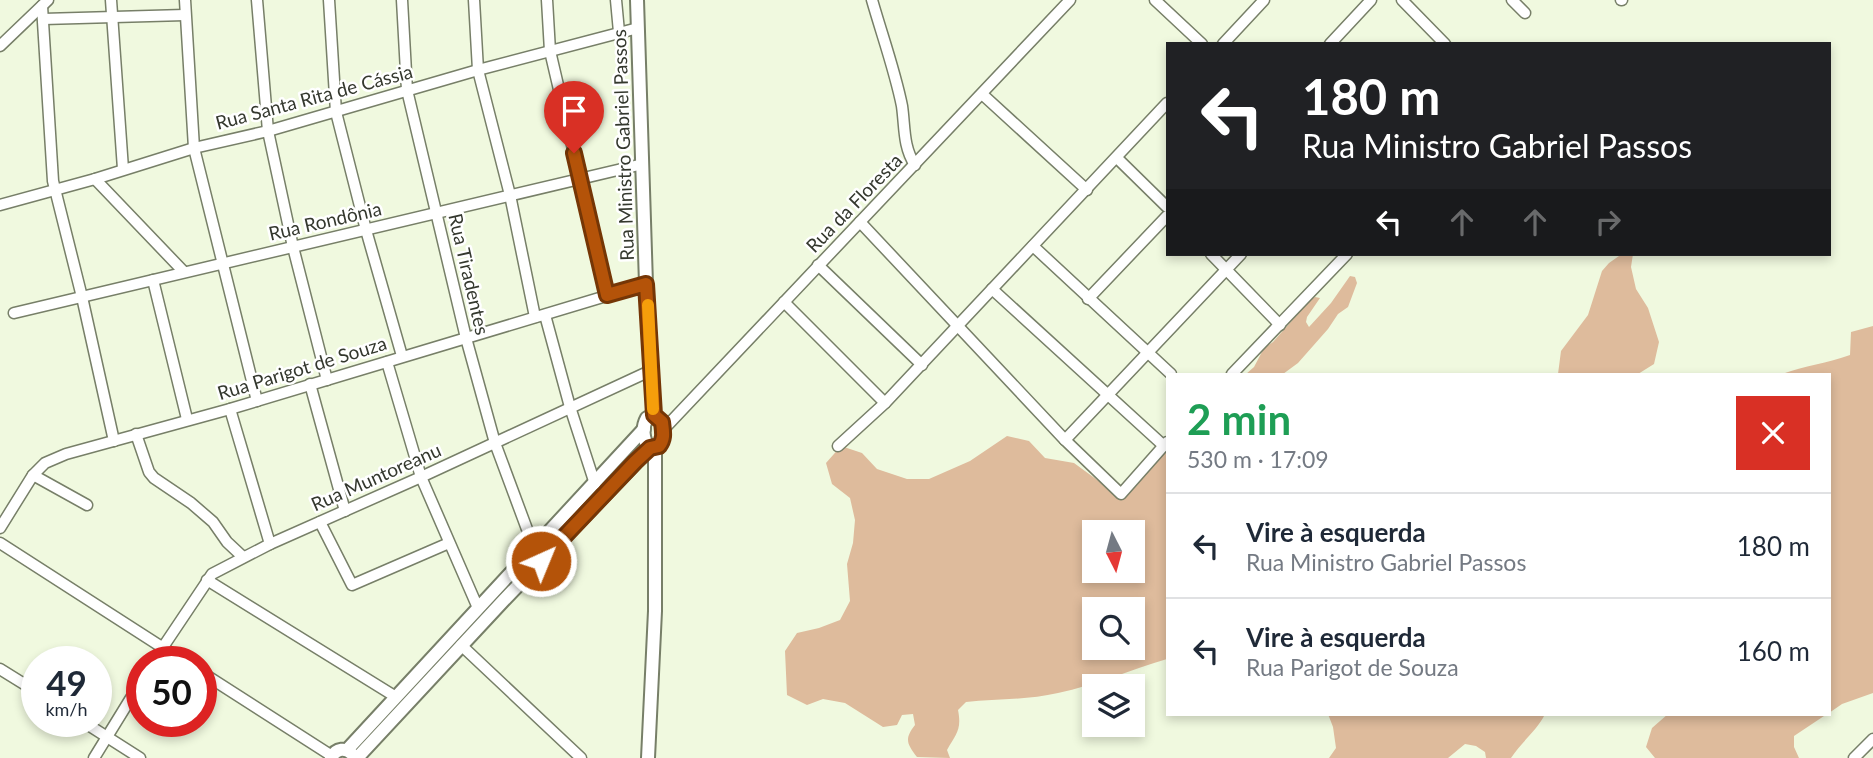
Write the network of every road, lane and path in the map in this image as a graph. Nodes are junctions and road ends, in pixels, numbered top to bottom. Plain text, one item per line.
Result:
1 (111, 0) edge
2 (184, 0) edge
3 (257, 0) edge
4 (330, 0) edge
5 (402, 0) edge
6 (474, 0) edge
7 (547, 0) edge
8 (616, 0) edge
9 (637, 0) edge
10 (872, 0) edge
11 (1070, 0) edge
12 (1155, 0) edge
13 (1264, 0) edge
14 (1371, 0) edge
15 (1402, 0) edge
16 (1512, 0) edge
17 (46, 3) edge
18 (1525, 13) dead end
19 (186, 15) junction
20 (112, 18) junction
21 (43, 19) junction
22 (638, 28) junction
23 (619, 32) junction
24 (1200, 42) edge
25 (1225, 42) edge
26 (1332, 42) edge
27 (1440, 42) edge
28 (0, 46) edge
29 (550, 51) junction
30 (478, 70) junction
31 (407, 90) junction
32 (982, 94) junction
33 (1166, 104) edge
34 (336, 112) junction
35 (268, 131) junction
36 (194, 148) junction
37 (1117, 158) junction
38 (643, 163) junction
39 (915, 164) junction
40 (123, 169) junction
41 (580, 178) junction
42 (95, 179) junction
43 (56, 190) junction
44 (1087, 190) junction
45 (510, 195) junction
46 (0, 205) edge
47 (1166, 206) edge
48 (436, 213) junction
49 (1166, 217) edge
50 (860, 222) junction
51 (366, 230) junction
52 (1032, 246) junction
53 (293, 247) junction
54 (1213, 256) edge
55 (1239, 256) edge
56 (1345, 256) edge
57 (223, 263) junction
58 (818, 265) junction
59 (1225, 270) junction
60 (184, 272) junction
61 (153, 280) junction
62 (646, 284) junction
63 (992, 289) junction
64 (607, 295) junction
65 (82, 297) junction
66 (1088, 299) junction
67 (784, 302) junction
68 (14, 313) dead end
69 (540, 316) junction
70 (1280, 325) junction
71 (958, 328) junction
72 (466, 338) junction
73 (1147, 352) junction
74 (402, 356) junction
75 (387, 362) junction
76 (922, 365) junction
77 (652, 370) junction
78 (1170, 373) edge
79 (1233, 373) edge
80 (327, 380) junction
81 (310, 384) junction
82 (1107, 395) junction
83 (257, 401) junction
84 (885, 403) junction
85 (570, 407) junction
86 (230, 409) junction
87 (654, 415) junction
88 (187, 419) junction
89 (644, 429) junction
90 (663, 430) junction
91 (136, 434) junction
92 (1065, 440) junction
93 (114, 441) junction
94 (495, 443) junction
95 (1165, 444) edge
96 (838, 446) dead end
97 (653, 447) junction
98 (33, 475) junction
99 (421, 477) junction
100 (595, 484) junction
101 (87, 505) dead end
102 (345, 511) junction
103 (320, 522) junction
104 (0, 528) edge
105 (0, 543) edge
106 (449, 543) junction
107 (270, 544) junction
108 (534, 548) junction
109 (243, 557) junction
110 (207, 580) junction
111 (495, 590) junction
112 (503, 601) junction
113 (478, 608) junction
114 (461, 645) junction
115 (162, 646) joint
116 (0, 669) edge
117 (21, 682) edge
118 (217, 682) edge
119 (396, 697) junction
120 (126, 706) edge
121 (112, 729) edge
122 (107, 737) joint
123 (1873, 739) edge
124 (353, 755) edge
125 (332, 757) edge
126 (94, 758) edge
127 (140, 758) edge
128 (581, 758) edge
129 (648, 758) edge
130 (1854, 758) edge

1 - 20 street
2 - 19 street
3 - 35 street
4 - 34 street
5 - 31 street, Rua Tiradentes
6 - 30 street
7 - 29 street
8 - 23 street
9 - 22 main road, Rua Ministro Gabriel Passos
10 - 39 street
11 - 32 street, Rua da Floresta
12 - 24 street
13 - 25 street
14 - 26 street
15 - 27 street
16 - 18 street
17 - 21 street
17 - 28 street
19 - 20 street
19 - 36 street
20 - 21 street
20 - 40 street
21 - 43 street
22 - 23 street, Rua Santa Rita de Cássia
22 - 38 main road, Rua Ministro Gabriel Passos
23 - 29 street, Rua Santa Rita de Cássia
29 - 30 street, Rua Santa Rita de Cássia
29 - 41 street
30 - 31 street, Rua Santa Rita de Cássia
30 - 45 street
31 - 34 street, Rua Santa Rita de Cássia
31 - 48 street, Rua Tiradentes
32 - 39 street, Rua da Floresta
32 - 44 street
33 - 37 street
34 - 35 street, Rua Santa Rita de Cássia
34 - 51 street
35 - 36 street, Rua Santa Rita de Cássia
35 - 53 street
36 - 40 street, Rua Santa Rita de Cássia
36 - 57 street
37 - 44 street
37 - 47 street
38 - 41 street, Rua Rondônia
38 - 62 main road, Rua Ministro Gabriel Passos
39 - 50 street, Rua da Floresta
40 - 42 street, Rua Santa Rita de Cássia
41 - 45 street, Rua Rondônia
41 - 64 street
42 - 43 street, Rua Santa Rita de Cássia
42 - 60 street
43 - 46 street, Rua Santa Rita de Cássia
43 - 65 street
44 - 52 street
45 - 48 street, Rua Rondônia
45 - 69 street
48 - 51 street, Rua Rondônia
48 - 72 street, Rua Tiradentes
49 - 66 street
50 - 58 street, Rua da Floresta
50 - 71 street
51 - 53 street, Rua Rondônia
51 - 74 street
52 - 63 street
52 - 66 street
53 - 57 street, Rua Rondônia
53 - 80 street
54 - 59 street
55 - 59 street
56 - 70 street
57 - 60 street, Rua Rondônia
57 - 83 street
58 - 67 street, Rua da Floresta
58 - 76 street
59 - 70 street
59 - 73 street
60 - 61 street, Rua Rondônia
61 - 65 street, Rua Rondônia
61 - 88 street
62 - 64 street, Rua Parigot de Souza
62 - 77 main road, Rua Ministro Gabriel Passos
63 - 71 street
63 - 82 street
64 - 69 street, Rua Parigot de Souza
65 - 68 street, Rua Rondônia
65 - 93 street
66 - 73 street
67 - 84 street
67 - 90 street, Rua da Floresta
69 - 72 street, Rua Parigot de Souza
69 - 85 street
70 - 79 street
71 - 76 street
71 - 92 street
72 - 74 street, Rua Parigot de Souza
72 - 94 street, Rua Tiradentes
73 - 78 street
73 - 82 street
74 - 75 street, Rua Parigot de Souza
75 - 80 street, Rua Parigot de Souza
75 - 99 street
76 - 84 street
77 - 85 street, Rua Muntoreanu
77 - 87 main road, Rua Ministro Gabriel Passos
80 - 81 street, Rua Parigot de Souza
81 - 83 street, Rua Parigot de Souza
81 - 102 street
82 - 92 street
82 - 95 street
83 - 86 street, Rua Parigot de Souza
84 - 96 street
85 - 94 street, Rua Muntoreanu
85 - 100 street
86 - 88 street, Rua Parigot de Souza
86 - 107 street
87 - 89 main road
87 - 90 main road, Rua Ministro Gabriel Passos
88 - 91 street, Rua Parigot de Souza
89 - 97 main road
89 - 100 main road
90 - 97 main road
91 - 93 street, Rua Parigot de Souza
91 - 109 street
92 - 95 street
93 - 98 street, Rua Parigot de Souza
94 - 99 street, Rua Muntoreanu
94 - 108 street, Rua Tiradentes
97 - 112 main road
97 - 129 main road
98 - 101 street
98 - 104 street, Rua Parigot de Souza
99 - 102 street, Rua Muntoreanu
99 - 106 street
100 - 108 main road
102 - 103 street, Rua Muntoreanu
103 - 106 street
103 - 107 street, Rua Muntoreanu
105 - 115 street
106 - 113 street
107 - 109 street, Rua Muntoreanu
108 - 111 main road
109 - 110 street, Rua Muntoreanu
110 - 115 street, Rua Muntoreanu
110 - 119 street
111 - 112 main road
111 - 113 main road
112 - 114 main road
113 - 119 main road
114 - 124 main road
114 - 128 street
116 - 117 street
118 - 125 street
119 - 124 main road
120 - 121 street
122 - 126 street
122 - 127 street
123 - 130 street
124 - 125 main road

